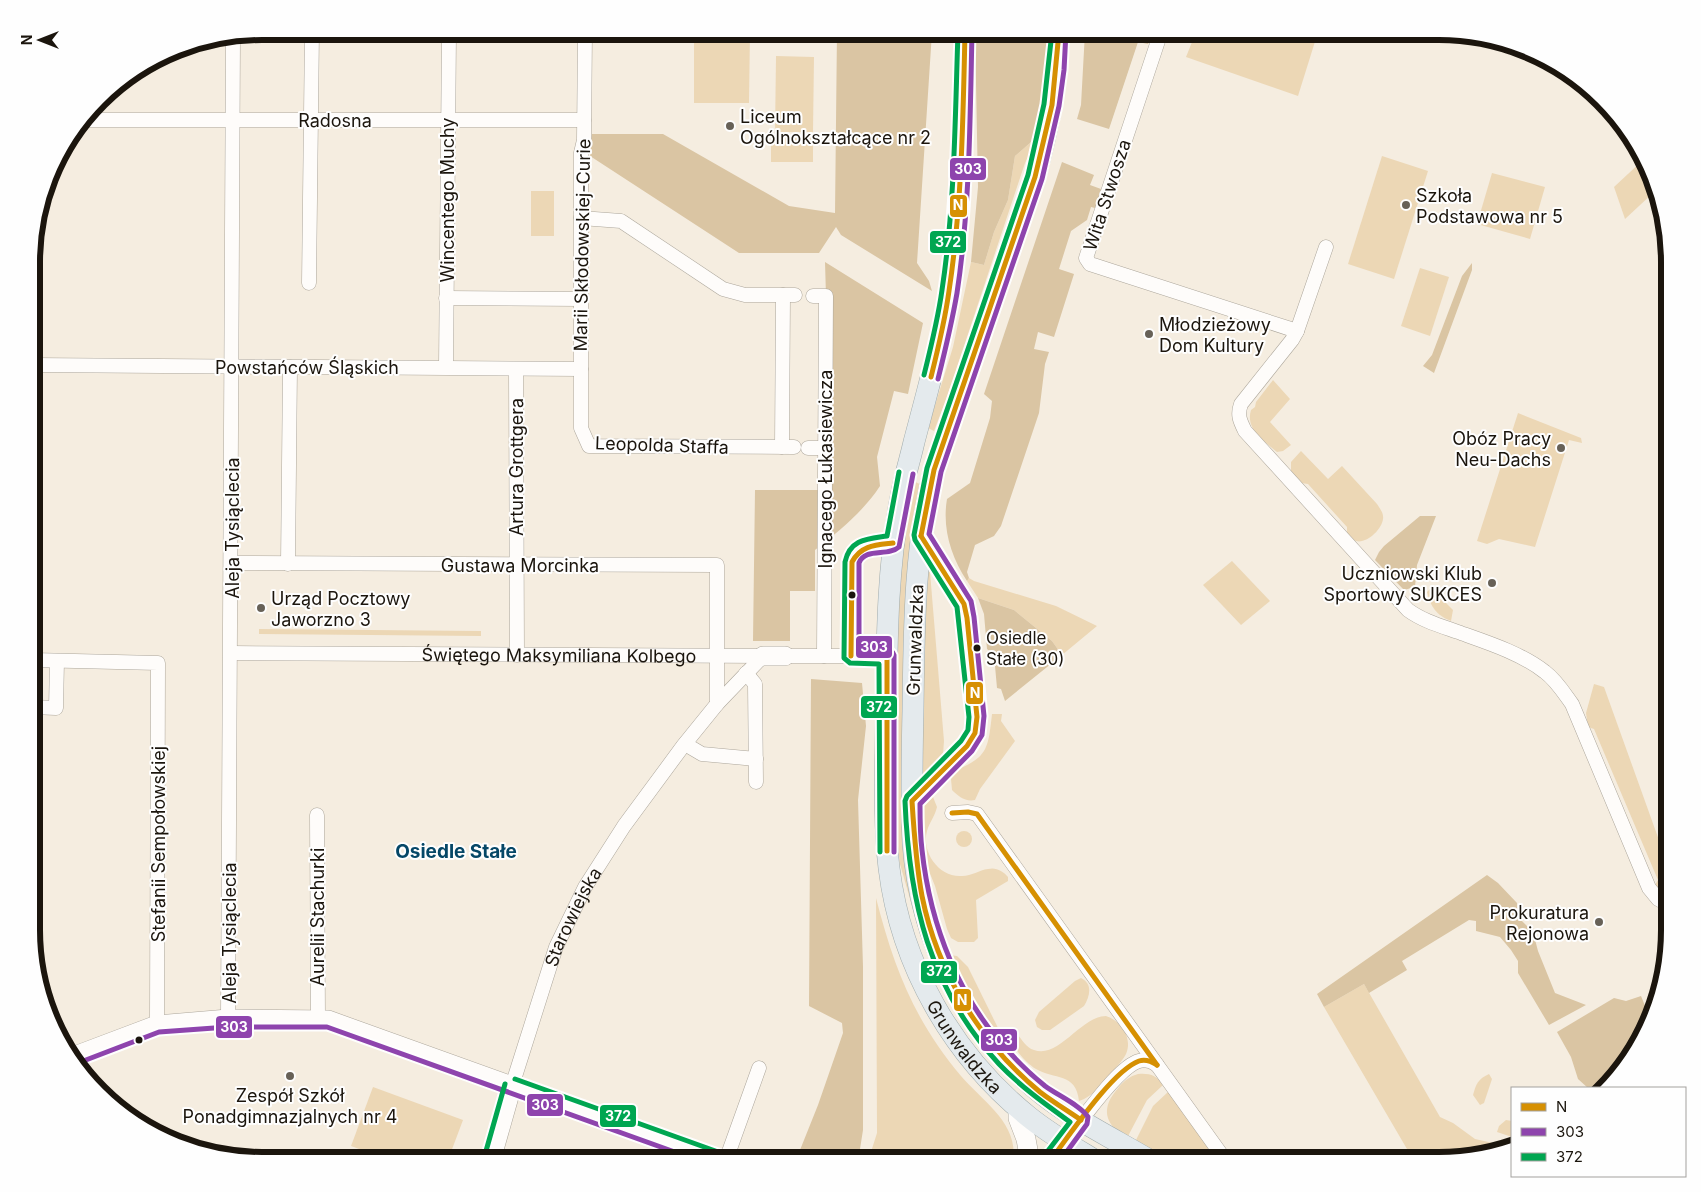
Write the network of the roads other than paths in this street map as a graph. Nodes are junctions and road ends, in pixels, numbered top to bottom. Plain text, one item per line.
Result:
1 (312, 40) edge
2 (449, 40) edge
3 (585, 40) edge
4 (966, 40) edge
5 (1058, 40) edge
6 (1158, 40) edge
7 (233, 42) edge
8 (92, 120) edge
9 (312, 120) junction
10 (447, 120) junction
11 (584, 120) junction
12 (233, 122) junction
13 (581, 218) junction
14 (1326, 247) dead end
15 (309, 283) dead end
16 (813, 296) dead end
17 (446, 298) junction
18 (581, 299) junction
19 (1297, 331) junction
20 (40, 365) edge
21 (232, 367) junction
22 (290, 367) junction
23 (446, 367) junction
24 (516, 369) junction
25 (581, 369) junction
26 (808, 448) dead end
27 (826, 448) junction
28 (232, 563) junction
29 (288, 564) junction
30 (516, 565) junction
31 (231, 653) junction
32 (517, 655) junction
33 (716, 656) junction
34 (763, 656) junction
35 (786, 656) joint
36 (824, 656) junction
37 (887, 656) junction
38 (40, 660) edge
39 (57, 661) junction
40 (746, 673) junction
41 (717, 704) junction
42 (40, 708) edge
43 (685, 744) junction
44 (756, 759) junction
45 (756, 782) dead end
46 (952, 813) dead end
47 (317, 815) dead end
48 (1661, 901) edge
49 (228, 1019) junction
50 (318, 1020) junction
51 (157, 1025) junction
52 (78, 1055) edge
53 (1157, 1065) junction
54 (759, 1068) dead end
55 (512, 1086) junction
56 (1018, 1108) junction
57 (1081, 1120) junction
58 (1065, 1142) junction
59 (493, 1152) edge
60 (696, 1152) edge
61 (729, 1152) edge
62 (1028, 1152) edge
63 (1057, 1152) edge
64 (1081, 1152) edge
65 (1135, 1152) edge
66 (1220, 1152) edge

1 - 9 street
2 - 10 street, Wincentego Muchy
3 - 11 street, Marii Skłodowskiej-Curie
4 - 37 main road, Grunwaldzka
5 - 57 main road, Grunwaldzka
6 - 19 street, Wita Stwosza
7 - 12 street, Aleja Tysiąclecia
8 - 12 street, Radosna
9 - 10 street, Radosna
9 - 12 street, Radosna
9 - 15 street
10 - 11 street, Radosna
10 - 17 street, Wincentego Muchy
11 - 13 street, Marii Skłodowskiej-Curie
12 - 21 street, Aleja Tysiąclecia
13 - 18 street, Marii Skłodowskiej-Curie
13 - 25 street, Leopolda Staffa
14 - 19 street
16 - 27 street, Ignacego Łukasiewicza
17 - 18 street
17 - 23 street, Wincentego Muchy
18 - 25 street, Marii Skłodowskiej-Curie
19 - 48 street
20 - 21 street, Powstańców Śląskich
21 - 22 street, Powstańców Śląskich
21 - 28 street, Aleja Tysiąclecia
22 - 23 street, Powstańców Śląskich
22 - 29 street
23 - 24 street, Powstańców Śląskich
24 - 25 street, Powstańców Śląskich
24 - 30 street, Artura Grottgera
26 - 27 street
27 - 36 street, Ignacego Łukasiewicza
28 - 29 street, Gustawa Morcinka
28 - 31 street, Aleja Tysiąclecia
29 - 30 street, Gustawa Morcinka
30 - 32 street, Artura Grottgera
30 - 33 street, Gustawa Morcinka
31 - 32 street, Świętego Maksymiliana Kolbego
31 - 49 street, Aleja Tysiąclecia
32 - 33 street, Świętego Maksymiliana Kolbego
33 - 34 street, Świętego Maksymiliana Kolbego
33 - 41 street
34 - 35 street, Świętego Maksymiliana Kolbego
34 - 40 street, Starowiejska
35 - 36 street, Świętego Maksymiliana Kolbego
36 - 37 street, Świętego Maksymiliana Kolbego
37 - 56 main road, Grunwaldzka
38 - 39 street
39 - 42 street
39 - 51 street, Stefanii Sempołowskiej
40 - 41 street, Starowiejska
40 - 44 street
41 - 43 street, Starowiejska
43 - 44 street
43 - 55 street, Starowiejska
44 - 45 street
46 - 53 street
47 - 50 street, Aurelii Stachurki
49 - 50 street
49 - 51 street
50 - 55 street
51 - 52 street
53 - 57 street
53 - 66 street
54 - 61 street
55 - 59 street, Starowiejska
55 - 60 street
56 - 58 main road, Grunwaldzka
56 - 62 street
57 - 58 street
57 - 65 main road, Grunwaldzka
58 - 63 street
58 - 64 main road, Grunwaldzka

